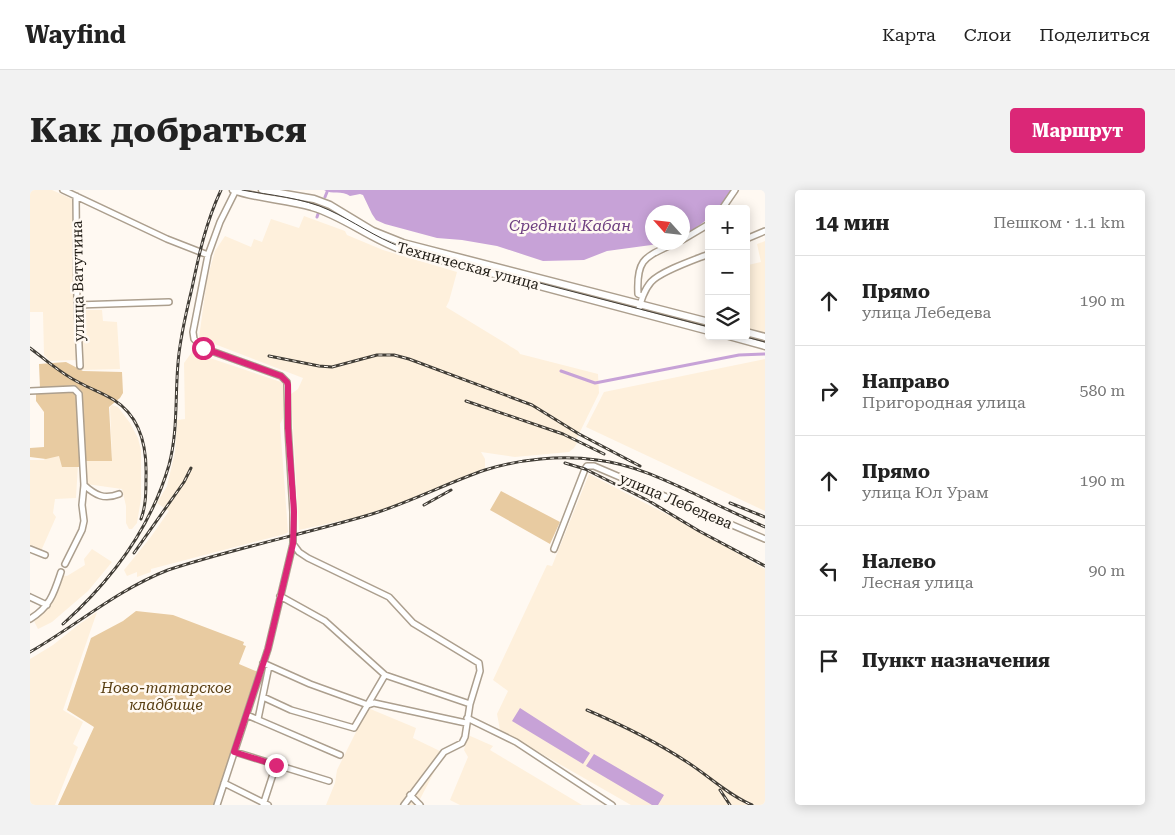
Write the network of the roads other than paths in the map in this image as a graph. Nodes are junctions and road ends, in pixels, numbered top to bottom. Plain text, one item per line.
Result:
1 (64, 190) edge
2 (235, 190) edge
3 (262, 190) edge
4 (735, 190) edge
5 (76, 196) junction
6 (725, 205) edge
7 (705, 226) edge
8 (765, 231) edge
9 (690, 235) edge
10 (750, 237) edge
11 (661, 250) edge
12 (208, 255) junction
13 (705, 256) edge
14 (642, 296) junction
15 (169, 302) dead end
16 (640, 304) junction
17 (77, 305) junction
18 (638, 312) junction
19 (705, 321) edge
20 (705, 330) edge
21 (750, 333) edge
22 (765, 337) edge
23 (743, 340) edge
24 (765, 346) edge
25 (80, 366) dead end
26 (30, 391) edge
27 (84, 485) junction
28 (118, 494) dead end
29 (765, 539) edge
30 (293, 544) junction
31 (30, 549) edge
32 (554, 549) dead end
33 (45, 555) dead end
34 (65, 564) dead end
35 (61, 572) dead end
36 (280, 596) junction
37 (30, 597) edge
38 (47, 605) junction
39 (30, 619) edge
40 (263, 663) junction
41 (270, 666) junction
42 (385, 675) junction
43 (263, 697) junction
44 (470, 704) junction
45 (368, 705) junction
46 (247, 715) junction
47 (258, 719) junction
48 (467, 721) junction
49 (234, 752) junction
50 (340, 754) dead end
51 (276, 765) junction
52 (329, 781) dead end
53 (224, 783) junction
54 (410, 795) junction
55 (265, 804) edge
56 (217, 805) edge
57 (404, 805) edge
58 (420, 805) edge
59 (612, 805) edge

1 - 5 street
2 - 12 street
2 - 18 main road, Техническая улица
3 - 16 main road, Техническая улица
4 - 6 street
5 - 12 street
5 - 17 street, улица Ватутина
7 - 9 street
8 - 10 street
11 - 14 street
12 - 30 street
13 - 14 street
14 - 16 street
15 - 17 street
16 - 18 street
16 - 19 main road, Техническая улица
17 - 25 street, улица Ватутина
18 - 20 main road, Техническая улица
21 - 22 main road
23 - 24 main road
26 - 27 street
27 - 28 street
27 - 34 street
29 - 32 street, улица Лебедева
30 - 36 street
30 - 44 street
31 - 33 street
35 - 38 street
36 - 40 street
36 - 42 street
37 - 38 street
38 - 39 street
40 - 41 street
40 - 46 street
41 - 43 street
41 - 45 street
42 - 44 street
42 - 45 street
43 - 45 street
43 - 47 street
44 - 48 street
45 - 48 street
46 - 47 street
46 - 49 street
47 - 50 street
48 - 54 street
48 - 59 street
49 - 51 street
49 - 53 street
51 - 52 street
51 - 55 street
53 - 55 street
53 - 56 street
54 - 57 street
54 - 58 street

